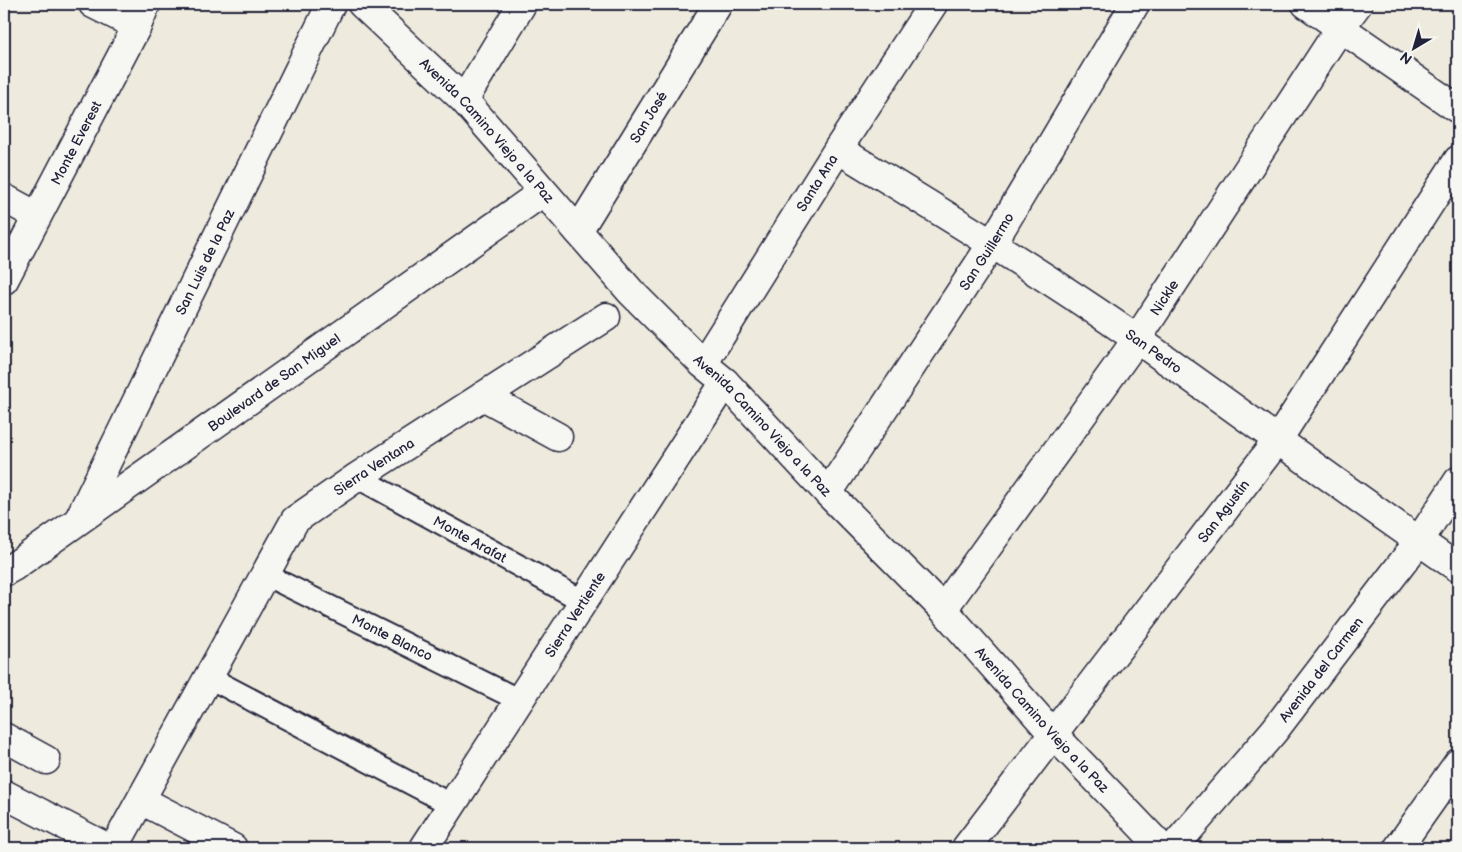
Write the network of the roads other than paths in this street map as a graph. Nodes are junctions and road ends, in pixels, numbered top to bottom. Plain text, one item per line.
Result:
1 (93, 4) edge
2 (331, 4) edge
3 (362, 4) edge
4 (522, 4) edge
5 (718, 4) edge
6 (933, 4) edge
7 (1135, 4) edge
8 (1306, 4) edge
9 (1358, 4) edge
10 (141, 15) edge
11 (1340, 28) junction
12 (464, 100) junction
13 (1458, 109) edge
14 (838, 149) junction
15 (1458, 160) edge
16 (543, 192) junction
17 (4, 198) edge
18 (37, 216) junction
19 (578, 231) junction
20 (992, 244) junction
21 (4, 280) edge
22 (606, 317) dead end
23 (1137, 339) junction
24 (703, 364) junction
25 (725, 382) junction
26 (483, 396) junction
27 (558, 437) dead end
28 (1277, 440) junction
29 (357, 477) junction
30 (1458, 481) edge
31 (828, 493) junction
32 (78, 520) junction
33 (1419, 541) junction
34 (1458, 568) edge
35 (4, 572) edge
36 (266, 575) junction
37 (583, 601) junction
38 (943, 609) junction
39 (208, 677) junction
40 (519, 700) junction
41 (1053, 734) junction
42 (4, 737) edge
43 (46, 760) dead end
44 (1458, 763) edge
45 (4, 794) edge
46 (141, 800) junction
47 (452, 805) junction
48 (108, 848) edge
49 (114, 848) edge
50 (233, 848) edge
51 (424, 848) edge
52 (966, 848) edge
53 (1162, 848) edge
54 (1173, 848) edge
55 (1398, 848) edge

1 - 10 street
2 - 32 street, San Luis de la Paz
3 - 12 street, Avenida Camino Viejo a la Paz
4 - 12 street
5 - 19 street, San José
6 - 14 street, Santa Ana
7 - 20 street, San Guillermo
8 - 11 street
9 - 11 street, Nickle
10 - 18 street, Monte Everest
11 - 13 street
11 - 23 street, Nickle
12 - 16 street, Avenida Camino Viejo a la Paz
14 - 20 street, San Pedro
14 - 24 street, Santa Ana
15 - 28 street, San Agustín
16 - 19 street, Avenida Camino Viejo a la Paz
16 - 32 street, Boulevard de San Miguel
17 - 18 street
18 - 21 street, Monte Everest
19 - 24 street, Avenida Camino Viejo a la Paz
20 - 23 street, San Pedro
20 - 31 street, San Guillermo
22 - 26 street, Sierra Ventana
23 - 28 street, San Pedro
23 - 38 street, Nickle
24 - 25 street, Avenida Camino Viejo a la Paz
25 - 31 street, Avenida Camino Viejo a la Paz
25 - 37 street, Sierra Vertiente
26 - 27 street
26 - 29 street, Sierra Ventana
28 - 33 street, San Pedro
28 - 41 street, San Agustín
29 - 36 street, Sierra Ventana
29 - 37 street, Monte Arafat
30 - 33 street, Avenida del Carmen
31 - 38 street, Avenida Camino Viejo a la Paz
32 - 35 street, Boulevard de San Miguel
33 - 34 street, San Pedro
33 - 54 street, Avenida del Carmen
36 - 39 street, Sierra Ventana
36 - 40 street, Monte Blanco
37 - 40 street, Sierra Vertiente
38 - 41 street, Avenida Camino Viejo a la Paz
39 - 46 street, Sierra Ventana
39 - 47 street
40 - 47 street, Sierra Vertiente
41 - 52 street, San Agustín
41 - 53 street, Avenida Camino Viejo a la Paz
42 - 43 street
44 - 55 street
45 - 48 street
46 - 49 street, Sierra Ventana
46 - 50 street
47 - 51 street, Sierra Vertiente

